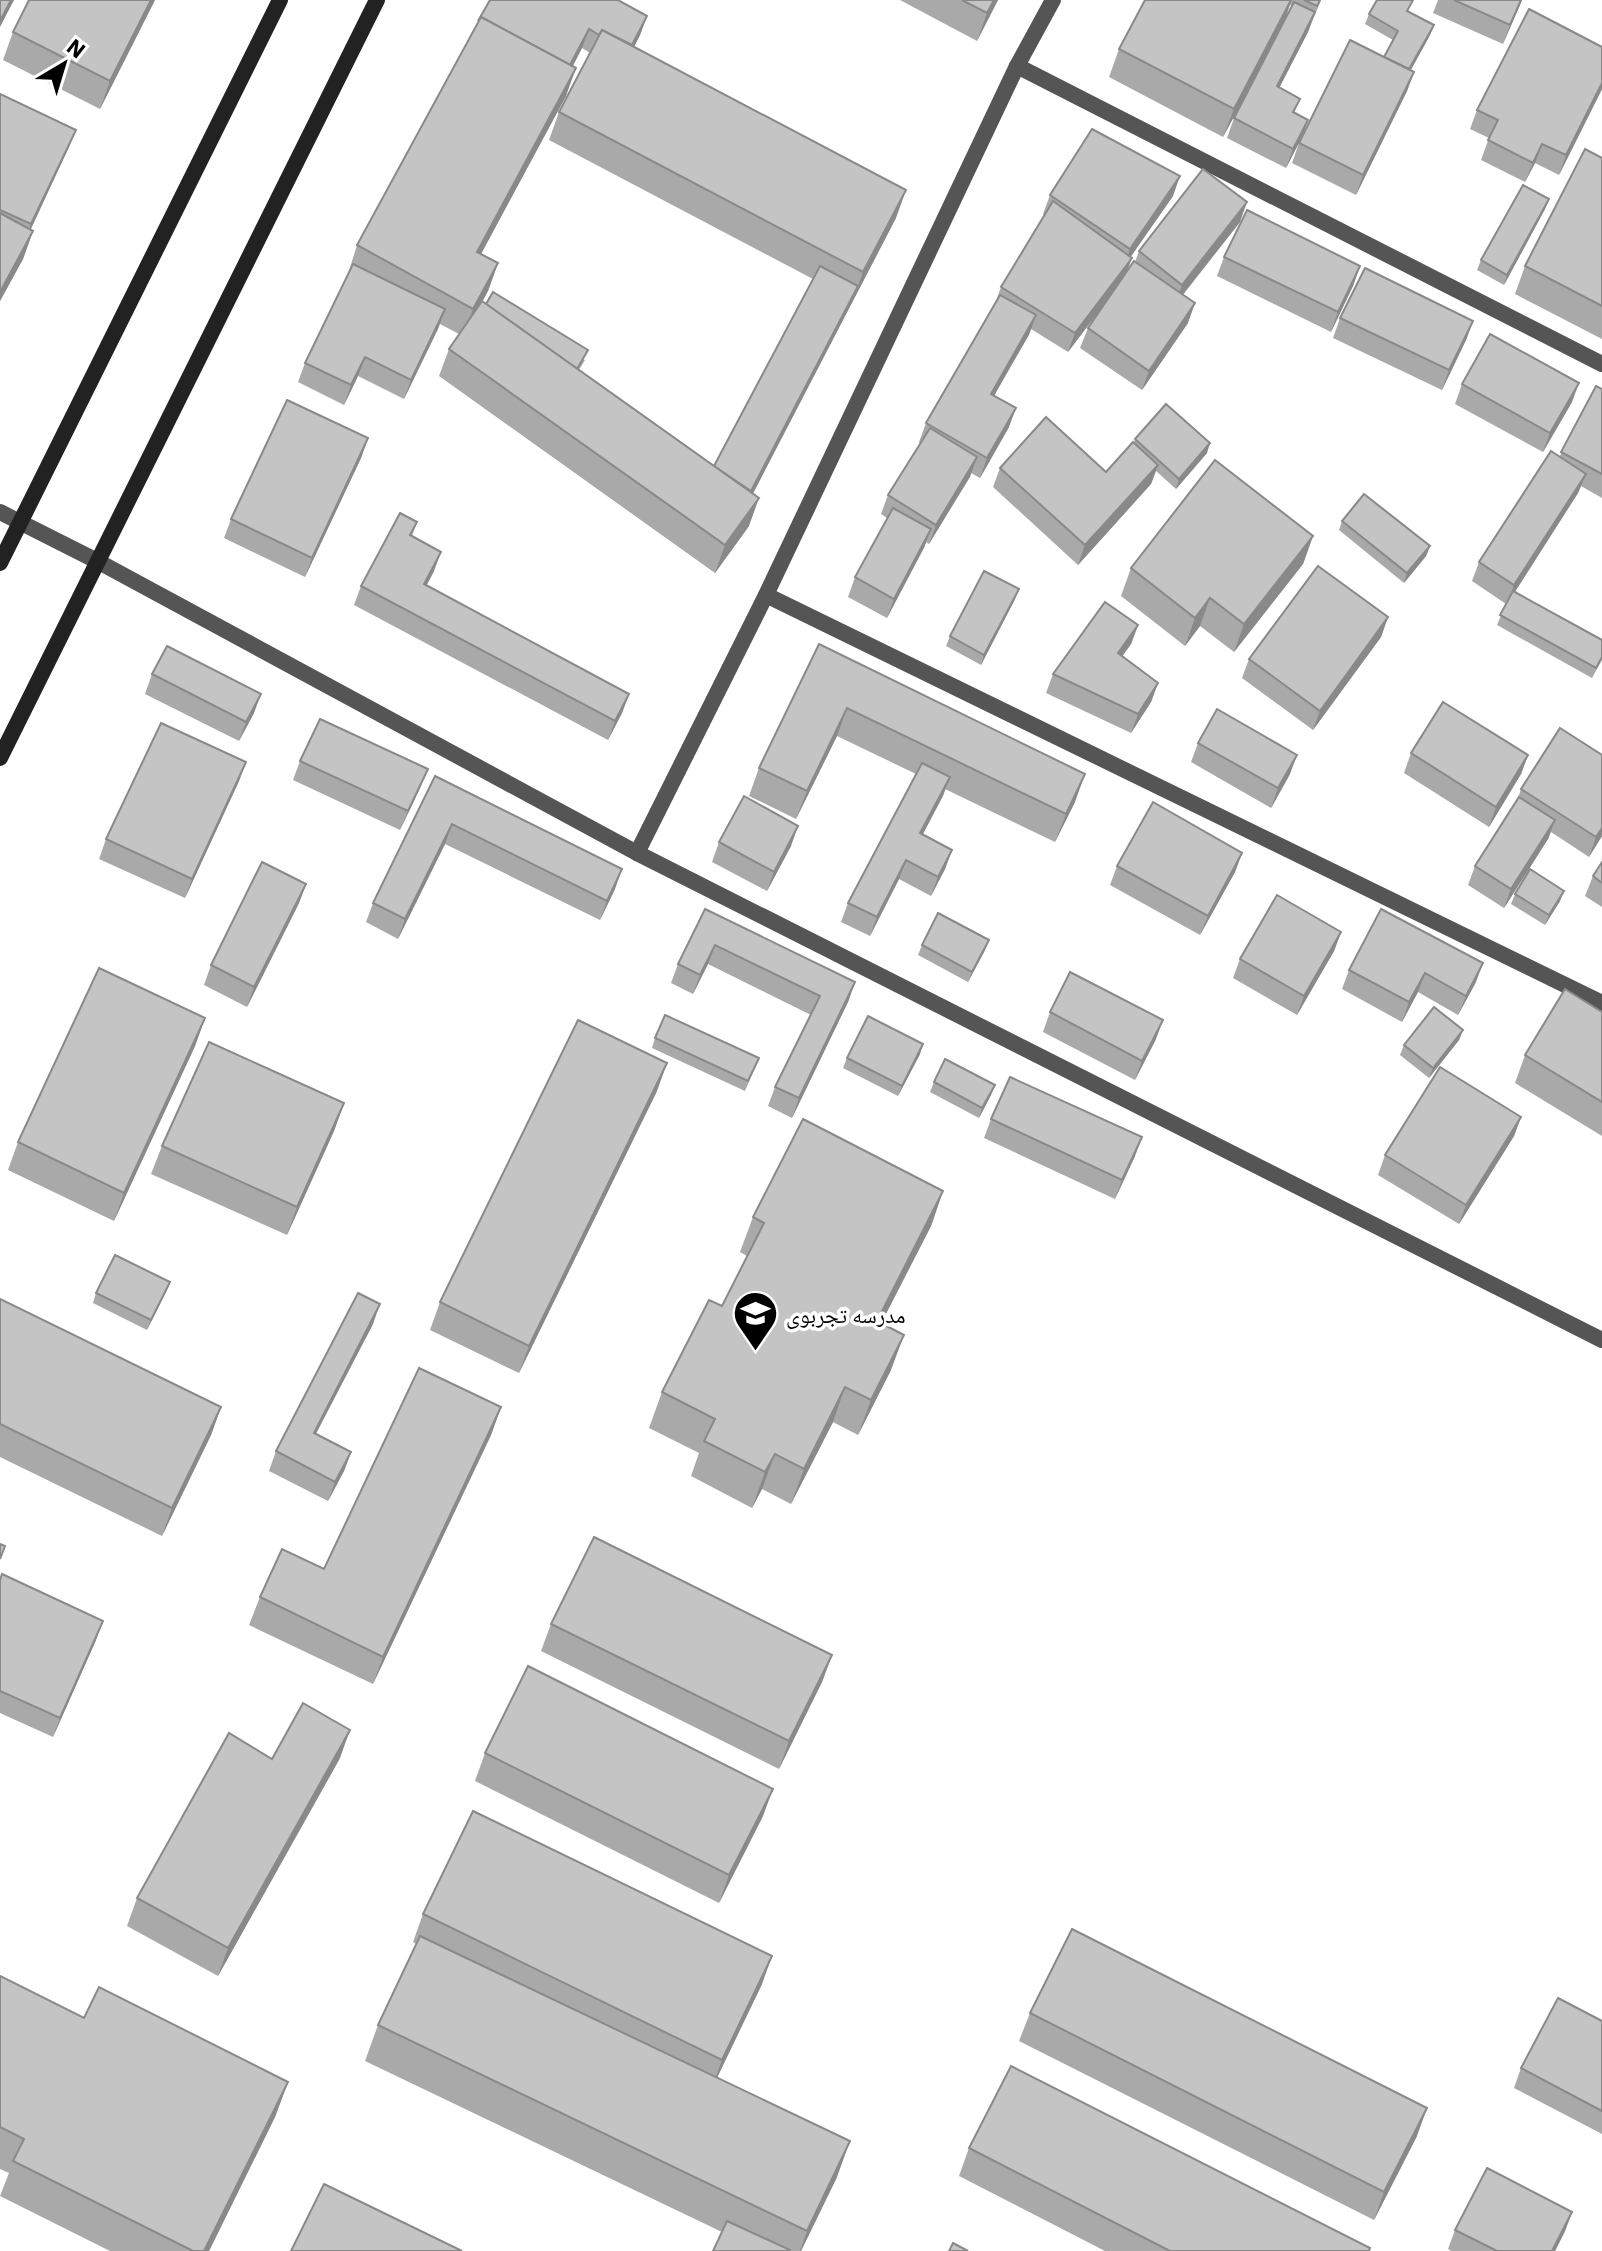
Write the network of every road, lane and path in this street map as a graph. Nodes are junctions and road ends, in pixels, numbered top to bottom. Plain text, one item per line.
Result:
1 (280, 0) edge
2 (377, 0) edge
3 (1053, 0) edge
4 (1017, 66) junction
5 (1602, 364) edge
6 (0, 512) edge
7 (20, 523) junction
8 (99, 562) junction
9 (0, 563) edge
10 (766, 595) junction
11 (0, 758) edge
12 (637, 853) junction
13 (1602, 1003) edge
14 (1602, 1340) edge

1 - 7 main road
2 - 8 main road
3 - 4 street
4 - 5 street
4 - 10 street
6 - 7 street
7 - 8 street
7 - 9 main road
8 - 11 main road
8 - 12 street
10 - 12 street
10 - 13 street
12 - 14 street

